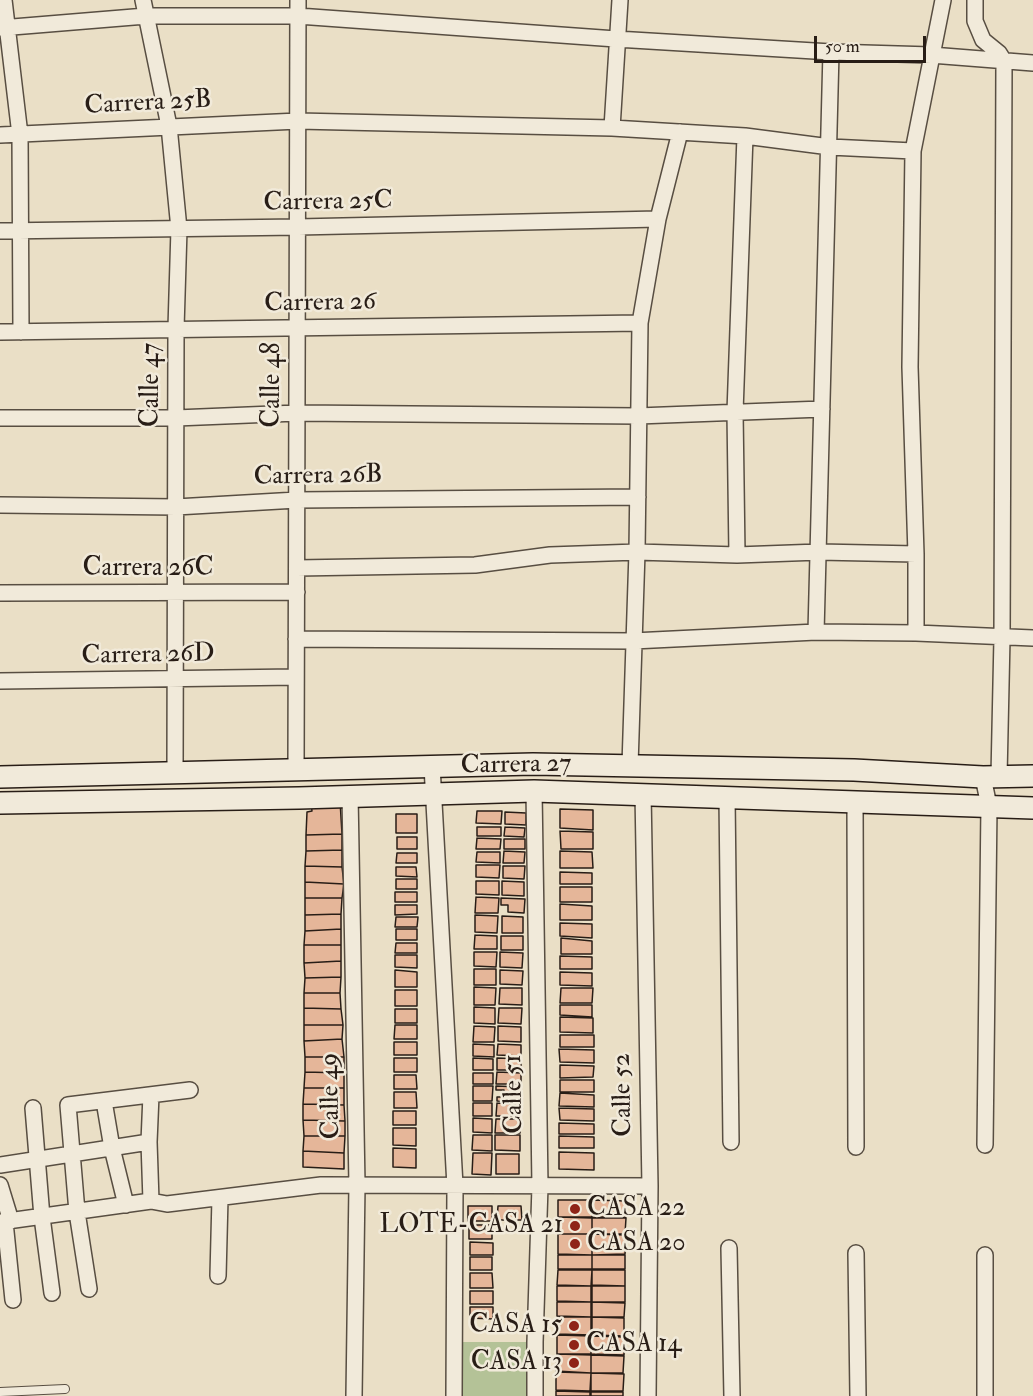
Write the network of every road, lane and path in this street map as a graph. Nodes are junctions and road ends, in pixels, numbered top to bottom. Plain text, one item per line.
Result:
1 (4, 0) edge
2 (142, 0) edge
3 (298, 0) edge
4 (620, 0) edge
5 (943, 0) edge
6 (975, 0) edge
7 (146, 16) junction
8 (298, 16) junction
9 (4, 28) edge
10 (616, 39) junction
11 (831, 52) junction
12 (931, 55) junction
13 (1004, 61) junction
14 (1033, 63) edge
15 (298, 122) junction
16 (169, 126) junction
17 (612, 128) junction
18 (680, 132) junction
19 (0, 135) edge
20 (20, 135) junction
21 (745, 136) junction
22 (830, 147) junction
23 (913, 150) junction
24 (658, 219) junction
25 (298, 227) junction
26 (179, 229) junction
27 (0, 231) edge
28 (21, 232) junction
29 (640, 323) junction
30 (176, 328) junction
31 (297, 329) junction
32 (0, 332) edge
33 (21, 332) junction
34 (822, 409) junction
35 (735, 412) junction
36 (297, 413) junction
37 (638, 416) junction
38 (0, 418) edge
39 (176, 418) junction
40 (638, 497) junction
41 (297, 500) junction
42 (0, 505) edge
43 (176, 507) junction
44 (637, 552) junction
45 (819, 552) junction
46 (916, 554) junction
47 (736, 555) junction
48 (297, 568) junction
49 (297, 592) junction
50 (0, 593) edge
51 (176, 594) junction
52 (816, 632) junction
53 (916, 633) junction
54 (1002, 638) junction
55 (1033, 638) edge
56 (296, 639) junction
57 (633, 641) junction
58 (296, 677) junction
59 (176, 680) junction
60 (0, 681) edge
61 (630, 765) junction
62 (432, 766) junction
63 (296, 770) junction
64 (175, 772) junction
65 (991, 776) junction
66 (1033, 776) edge
67 (0, 777) edge
68 (534, 791) junction
69 (643, 793) junction
70 (432, 794) junction
71 (350, 795) junction
72 (727, 796) junction
73 (855, 801) junction
74 (0, 803) edge
75 (989, 806) junction
76 (1033, 808) edge
77 (190, 1090) dead end
78 (151, 1095) junction
79 (104, 1101) junction
80 (33, 1108) dead end
81 (150, 1142) junction
82 (731, 1142) dead end
83 (985, 1145) dead end
84 (856, 1147) dead end
85 (112, 1148) junction
86 (72, 1154) junction
87 (37, 1160) junction
88 (0, 1166) edge
89 (0, 1185) edge
90 (357, 1185) junction
91 (455, 1185) junction
92 (540, 1186) junction
93 (650, 1186) junction
94 (220, 1198) junction
95 (151, 1202) junction
96 (126, 1205) junction
97 (77, 1212) junction
98 (42, 1217) junction
99 (6, 1222) edge
100 (729, 1248) dead end
101 (856, 1253) dead end
102 (986, 1255) dead end
103 (218, 1276) dead end
104 (89, 1289) dead end
105 (52, 1293) dead end
106 (13, 1300) dead end
107 (64, 1389) dead end
108 (0, 1392) edge
109 (354, 1396) edge
110 (454, 1396) edge
111 (535, 1396) edge
112 (648, 1396) edge
113 (732, 1396) edge
114 (858, 1396) edge
115 (986, 1396) edge

1 - 9 street
2 - 7 street, Calle 47
3 - 8 street, Calle 48
4 - 10 street
5 - 12 street
6 - 13 street
7 - 8 street
7 - 9 street
7 - 16 street, Calle 47
8 - 10 street
8 - 15 street, Calle 48
9 - 20 street
10 - 11 street
10 - 17 street
11 - 12 street
11 - 22 street
12 - 13 street
12 - 23 street
13 - 14 street
13 - 54 street
15 - 16 street, Carrera 25B
15 - 17 street, Carrera 25B
15 - 25 street, Calle 48
16 - 20 street, Carrera 25B
16 - 26 street, Calle 47
17 - 18 street, Carrera 25B
18 - 21 street, Carrera 25B
18 - 24 street
19 - 20 street, Carrera 25B
20 - 28 street
21 - 22 street, Carrera 25B
21 - 35 street
22 - 23 street, Carrera 25B
22 - 34 street
23 - 46 street
24 - 25 street, Carrera 25C
24 - 29 street
25 - 26 street, Carrera 25C
25 - 31 street, Calle 48
26 - 28 street, Carrera 25C
26 - 30 street, Calle 47
27 - 28 street, Carrera 25C
28 - 33 street
29 - 31 street, Carrera 26
29 - 37 street
30 - 31 street, Carrera 26
30 - 33 street, Carrera 26
30 - 39 street, Calle 47
31 - 36 street, Calle 48
32 - 33 street, Carrera 26
34 - 35 street
34 - 45 street
35 - 37 street
35 - 47 street
36 - 37 street
36 - 39 street
36 - 41 street, Calle 48
37 - 40 street
38 - 39 street
39 - 43 street, Calle 47
40 - 41 street, Carrera 26B
40 - 44 street
41 - 43 street, Carrera 26B
41 - 48 street, Calle 48
42 - 43 street, Carrera 26B
43 - 51 street, Calle 47
44 - 47 street
44 - 48 street
44 - 57 street
45 - 46 street
45 - 47 street
45 - 52 street
46 - 53 street
48 - 49 street, Calle 48
49 - 51 street, Carrera 26C
49 - 56 street, Calle 48
50 - 51 street, Carrera 26C
51 - 59 street, Calle 47
52 - 53 street
52 - 57 street
53 - 54 street
54 - 55 street
54 - 65 street
56 - 57 street
56 - 58 street, Calle 48
57 - 61 street
58 - 59 street, Carrera 26D
58 - 63 street, Calle 48
59 - 60 street, Carrera 26D
59 - 64 street, Calle 47
61 - 62 street, Carrera 27
61 - 65 street, Carrera 27
62 - 63 street, Carrera 27
62 - 70 street
63 - 64 street, Carrera 27
64 - 67 street, Carrera 27
65 - 66 street, Carrera 27
65 - 75 street
68 - 69 street, Carrera 27
68 - 70 street, Carrera 27
68 - 92 street, Calle 51
69 - 72 street, Carrera 27
69 - 93 street, Calle 52
70 - 71 street, Carrera 27
70 - 91 street
71 - 74 street, Carrera 27
71 - 90 street, Calle 49
72 - 73 street, Carrera 27
72 - 82 street
73 - 75 street, Carrera 27
73 - 84 street
75 - 76 street, Carrera 27
75 - 83 street
77 - 78 street
78 - 79 street
78 - 81 street
79 - 85 street
79 - 86 street
80 - 87 street
81 - 85 street
81 - 95 street
85 - 86 street
85 - 96 street
86 - 87 street
86 - 97 street
87 - 88 street
87 - 98 street
89 - 99 street
90 - 91 street
90 - 94 street
90 - 109 street, Calle 49
91 - 92 street
91 - 110 street
92 - 93 street
92 - 111 street, Calle 51
93 - 112 street, Calle 52
94 - 95 street
94 - 103 street
95 - 96 street
96 - 97 street
97 - 98 street
97 - 104 street
98 - 99 street
98 - 105 street
99 - 106 street
100 - 113 street
101 - 114 street
102 - 115 street
107 - 108 lane

